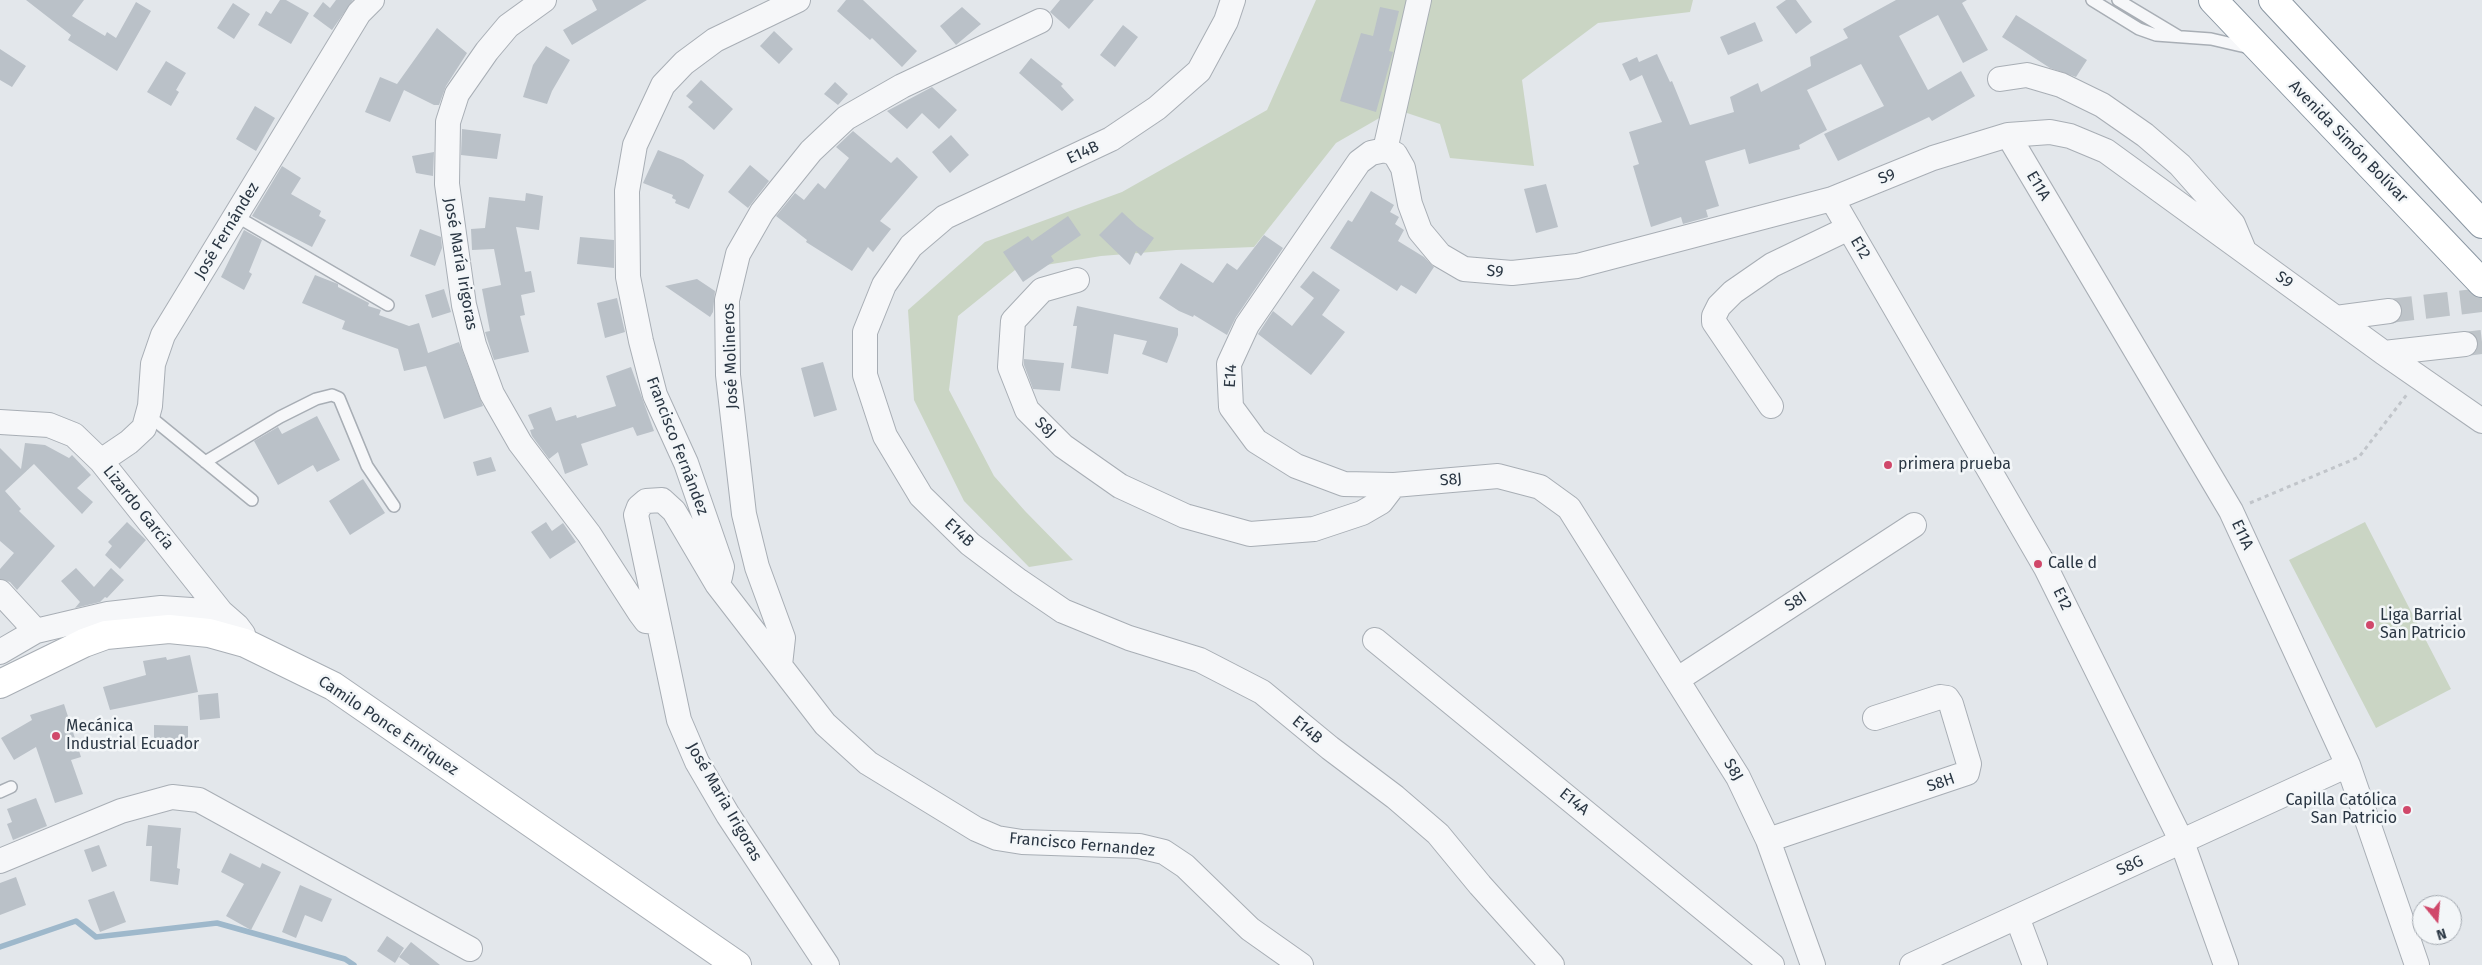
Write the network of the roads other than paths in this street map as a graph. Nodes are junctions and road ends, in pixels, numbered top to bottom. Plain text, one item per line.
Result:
1 (372, 0) edge
2 (544, 0) edge
3 (798, 0) edge
4 (1233, 0) edge
5 (1419, 0) edge
6 (2092, 0) edge
7 (2118, 0) edge
8 (2213, 0) edge
9 (2273, 0) edge
10 (2128, 3) edge
11 (1040, 21) dead end
12 (2178, 36) junction
13 (2259, 50) junction
14 (2000, 79) dead end
15 (2008, 135) junction
16 (1385, 150) junction
17 (1832, 198) junction
18 (236, 216) junction
19 (2482, 224) edge
20 (1849, 228) junction
21 (2245, 252) junction
22 (1077, 280) dead end
23 (2482, 283) edge
24 (388, 305) dead end
25 (2389, 311) tunnel mouth
26 (2336, 318) junction
27 (2466, 344) tunnel mouth
28 (2384, 353) junction
29 (2420, 378) junction
30 (2482, 405) edge
31 (1771, 406) dead end
32 (148, 415) junction
33 (2482, 421) edge
34 (0, 422) edge
35 (100, 461) junction
36 (205, 462) junction
37 (1394, 485) junction
38 (252, 500) dead end
39 (394, 506) dead end
40 (1914, 525) dead end
41 (717, 584) junction
42 (0, 592) edge
43 (221, 612) junction
44 (658, 622) junction
45 (36, 631) junction
46 (1375, 640) dead end
47 (244, 642) junction
48 (0, 652) edge
49 (780, 665) junction
50 (1678, 679) junction
51 (0, 684) edge
52 (1875, 718) dead end
53 (2348, 765) junction
54 (11, 788) dead end
55 (0, 792) edge
56 (1768, 840) junction
57 (2182, 842) junction
58 (0, 861) edge
59 (2017, 916) junction
60 (470, 949) dead end
61 (736, 965) edge
62 (827, 965) edge
63 (1301, 965) edge
64 (1552, 965) edge
65 (1772, 965) edge
66 (1813, 965) edge
67 (1912, 965) edge
68 (2035, 965) edge
69 (2226, 965) edge
70 (2417, 965) edge

1 - 18 street, José Fernández
2 - 44 street, José María Irigoras
3 - 41 street, Francisco Fernández
4 - 64 street, E14B
5 - 16 street
6 - 12 lane
7 - 10 lane
8 - 13 main road, Avenida Simón Bolívar
9 - 19 main road
10 - 12 lane
11 - 49 street, José Molineros
12 - 13 lane
13 - 23 main road, Avenida Simón Bolívar
14 - 21 street
15 - 17 street, S9
15 - 21 street, S9
15 - 53 street, E11A
16 - 17 street, S9
16 - 37 street, E14
17 - 20 street, E12
18 - 24 lane
18 - 32 street, José Fernández
20 - 31 street
20 - 57 street, E12
21 - 26 street, S9
22 - 37 street, S8J
25 - 26 street
26 - 28 street, S9
27 - 28 street
28 - 29 street, S9
29 - 30 street, S9
29 - 33 street, S9
32 - 35 street, José Fernández
32 - 36 lane
34 - 35 street, Lizardo García
35 - 43 street, Lizardo García
36 - 38 lane
36 - 39 lane
37 - 50 street, S8J
40 - 50 street, S8I
41 - 44 street, José Maria Irigoras
41 - 49 street, Francisco Fernandez
42 - 45 street
43 - 45 street
43 - 47 street, Lizardo García
44 - 62 street, José Maria Irigoras
45 - 48 street
46 - 65 street, E14A
47 - 51 main road, Camilo Ponce Enrìquez
47 - 61 main road, Camilo Ponce Enrìquez
49 - 63 street, Francisco Fernandez
50 - 56 street, S8J
52 - 56 street, S8H
53 - 57 street, S8G
53 - 70 street, E11A
54 - 55 lane
56 - 66 street, S8J
57 - 59 street, S8G
57 - 69 street, E12
58 - 60 street
59 - 67 street, S8G
59 - 68 street

